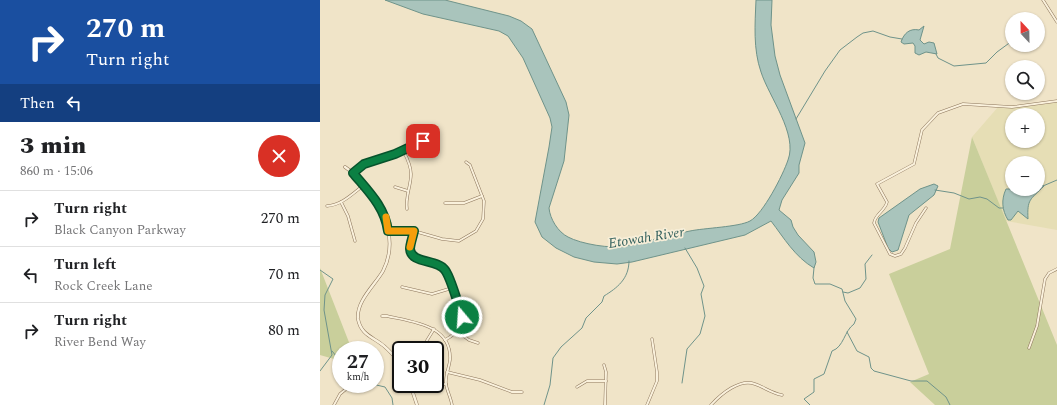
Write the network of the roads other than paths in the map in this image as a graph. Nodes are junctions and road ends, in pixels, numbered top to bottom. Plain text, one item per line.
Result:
1 (1043, 0) edge
2 (1057, 22) edge
3 (1057, 101) edge
4 (427, 142) dead end
5 (403, 150) junction
6 (466, 162) dead end
7 (345, 167) dead end
8 (353, 173) junction
9 (364, 185) junction
10 (395, 187) dead end
11 (408, 191) junction
12 (482, 196) junction
13 (341, 202) junction
14 (445, 202) dead end
15 (327, 206) dead end
16 (926, 208) dead end
17 (407, 209) dead end
18 (388, 231) junction
19 (414, 231) junction
20 (355, 241) dead end
21 (1057, 269) edge
22 (402, 287) dead end
23 (452, 288) junction
24 (382, 316) dead end
25 (434, 328) junction
26 (458, 332) junction
27 (652, 339) dead end
28 (446, 340) junction
29 (426, 341) edge
30 (478, 343) dead end
31 (1029, 348) dead end
32 (392, 354) edge
33 (604, 365) dead end
34 (448, 372) junction
35 (606, 381) junction
36 (446, 384) joint
37 (577, 387) dead end
38 (522, 392) dead end
39 (341, 393) edge
40 (413, 393) edge
41 (782, 394) dead end
42 (334, 405) edge
43 (417, 405) edge
44 (452, 405) edge
45 (605, 405) edge
46 (647, 405) edge
47 (711, 405) edge

1 - 2 street
3 - 16 street
4 - 5 street
5 - 8 street
5 - 11 street
6 - 12 street
7 - 8 street
8 - 9 street
9 - 13 street
9 - 18 street
10 - 11 street
11 - 17 street
12 - 14 street
12 - 19 street
13 - 15 street
13 - 20 street
18 - 19 street
18 - 32 street
19 - 23 street
21 - 31 street
22 - 23 street
23 - 26 street
24 - 25 street
25 - 28 street
25 - 29 street
26 - 28 street
26 - 30 street
27 - 46 street
28 - 34 street
33 - 35 street
34 - 36 street
34 - 38 street
35 - 37 street
35 - 45 street
36 - 44 street
39 - 42 street
40 - 43 street
41 - 47 street

